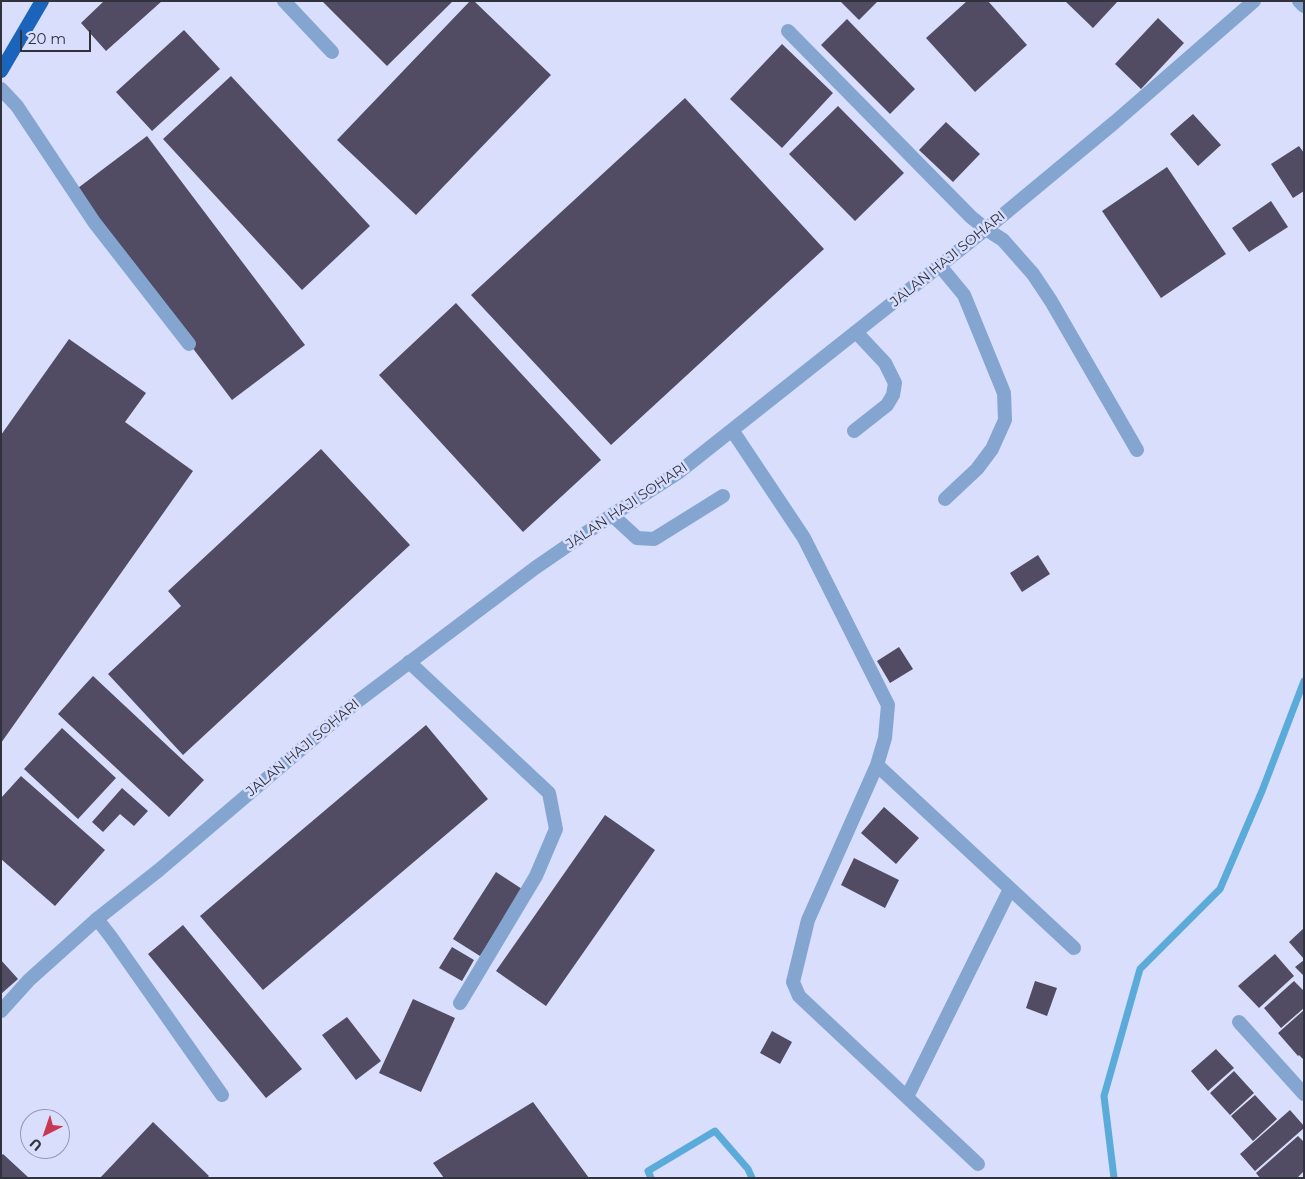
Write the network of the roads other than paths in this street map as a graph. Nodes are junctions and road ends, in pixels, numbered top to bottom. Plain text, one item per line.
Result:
1 (42, 1) edge
2 (284, 1) edge
3 (1254, 1) edge
4 (1299, 1) edge
5 (1304, 6) edge
6 (788, 30) dead end
7 (332, 52) dead end
8 (1, 71) edge
9 (1, 89) edge
10 (986, 229) junction
11 (940, 266) junction
12 (856, 332) junction
13 (189, 344) dead end
14 (732, 430) junction
15 (854, 431) dead end
16 (1137, 450) dead end
17 (723, 496) dead end
18 (945, 499) dead end
19 (612, 515) junction
20 (409, 662) junction
21 (877, 765) junction
22 (1010, 889) junction
23 (97, 919) junction
24 (1074, 948) dead end
25 (460, 1002) dead end
26 (1, 1011) edge
27 (1239, 1022) dead end
28 (1304, 1094) edge
29 (222, 1096) dead end
30 (907, 1096) junction
31 (978, 1164) dead end

1 - 8 highway
2 - 7 street
3 - 10 street, JALAN HAJI SOHARI
4 - 5 street
6 - 10 street
9 - 13 street
10 - 11 street, JALAN HAJI SOHARI
10 - 16 street
11 - 12 street, JALAN HAJI SOHARI
11 - 18 street
12 - 14 street, JALAN HAJI SOHARI
12 - 15 street
14 - 19 street, JALAN HAJI SOHARI
14 - 21 street
17 - 19 street
19 - 20 street, JALAN HAJI SOHARI
20 - 23 street, JALAN HAJI SOHARI
20 - 25 street
21 - 22 street
21 - 30 street
22 - 24 street
22 - 30 street
23 - 26 street, JALAN HAJI SOHARI
23 - 29 street
27 - 28 street
30 - 31 street

